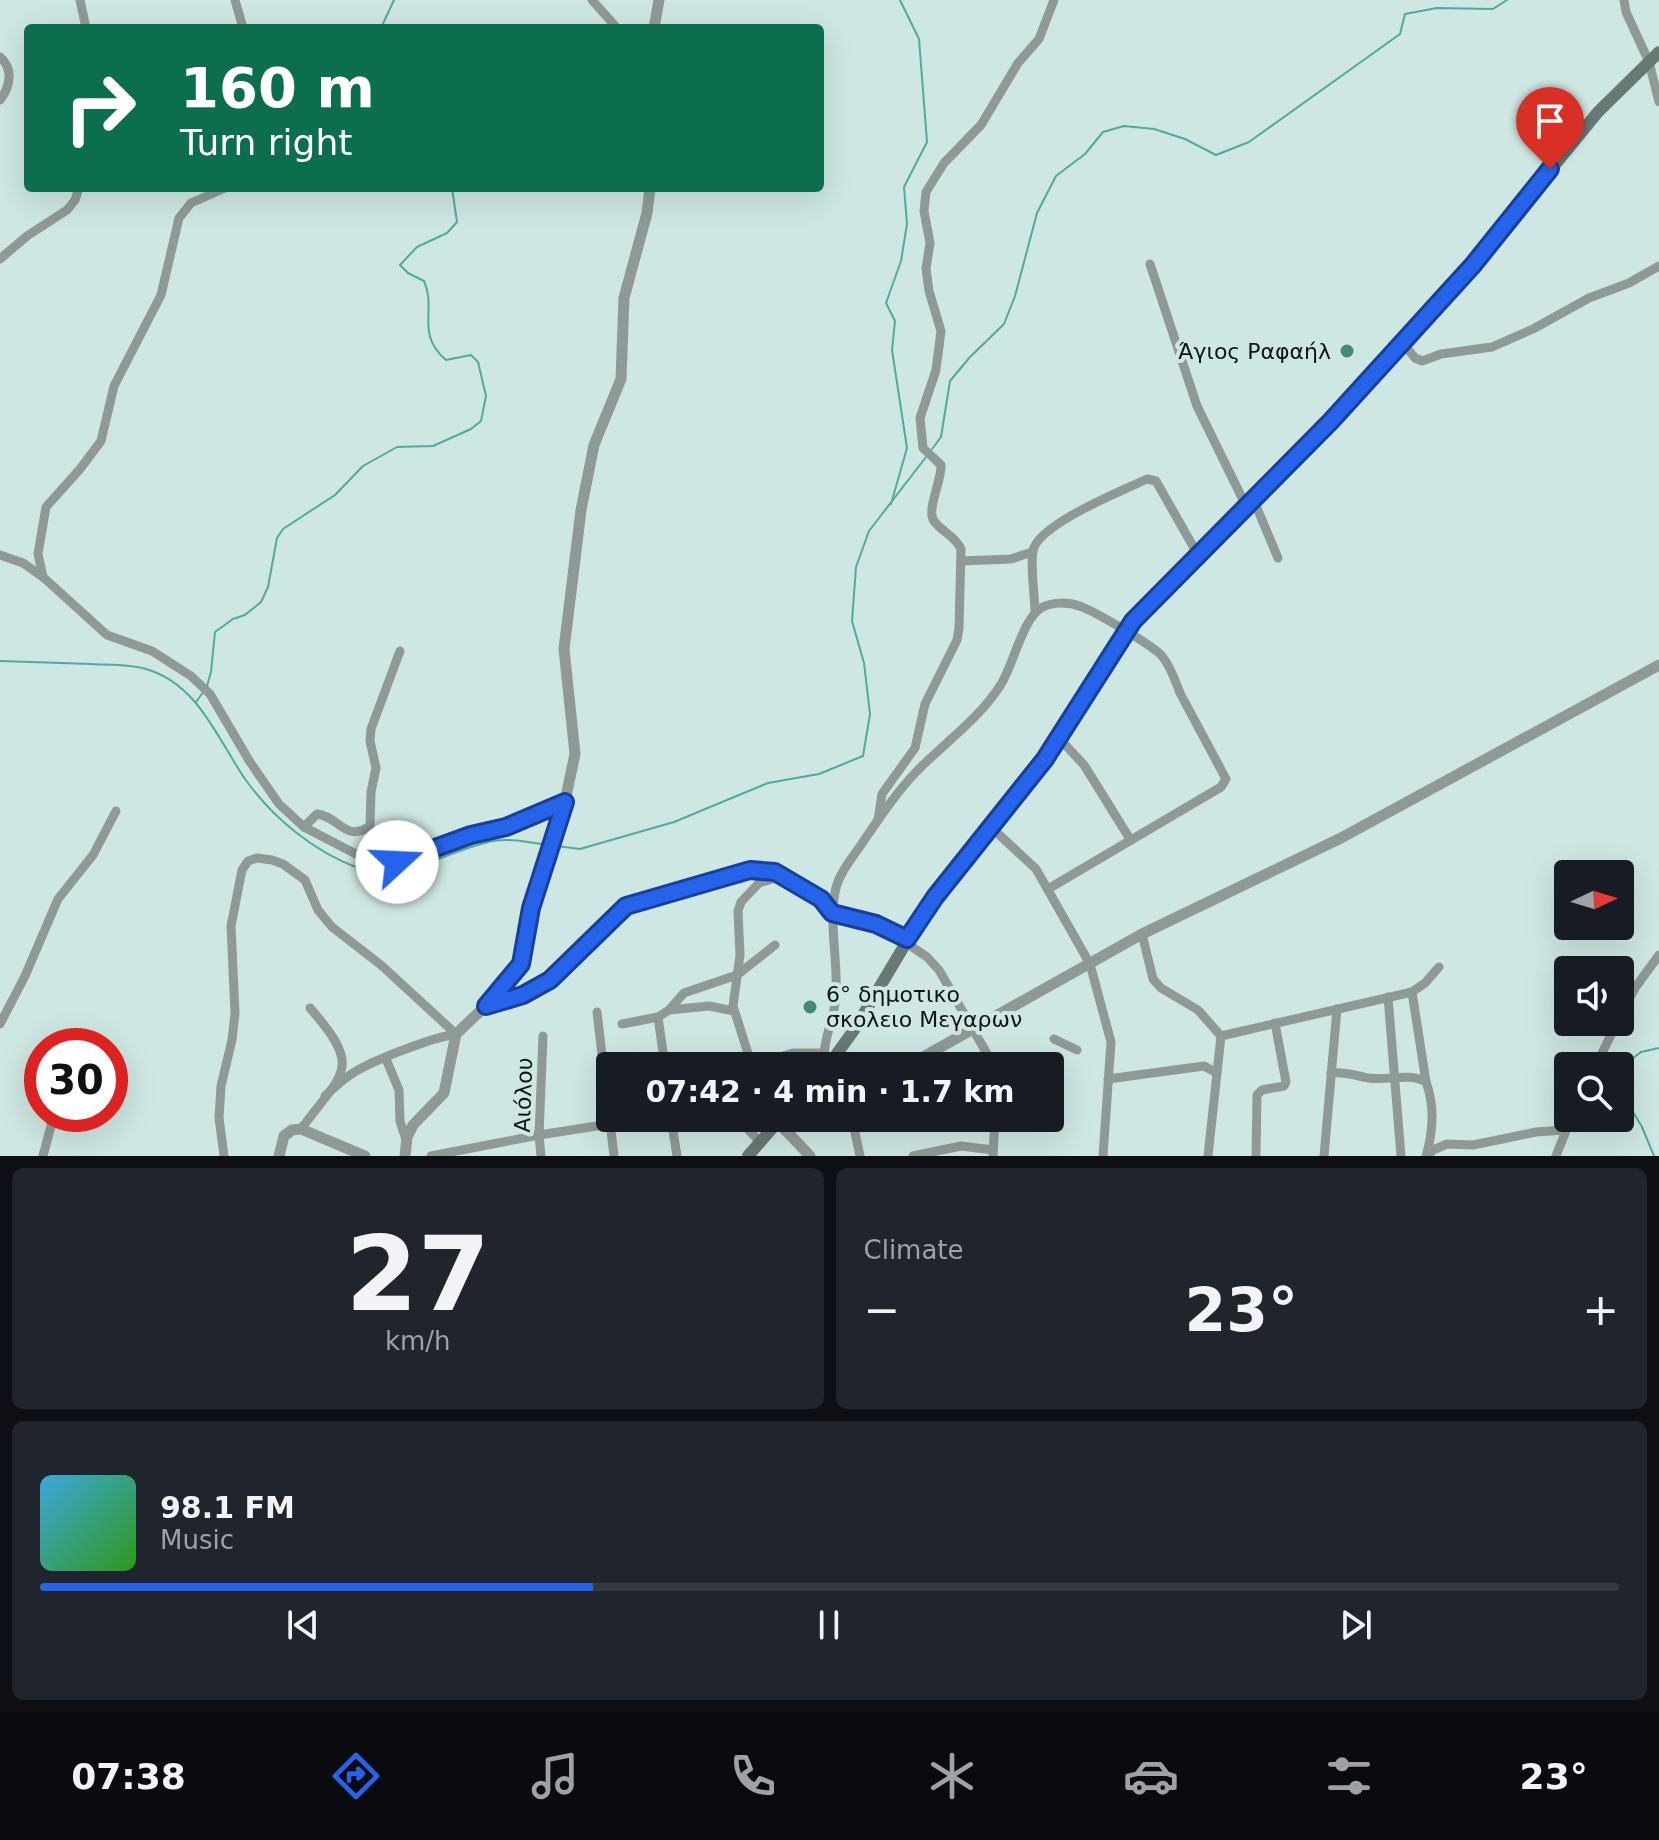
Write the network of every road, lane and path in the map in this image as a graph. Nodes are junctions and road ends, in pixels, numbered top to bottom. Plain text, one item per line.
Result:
1 (80, 0) edge
2 (235, 0) edge
3 (592, 0) edge
4 (659, 0) edge
5 (1054, 0) edge
6 (1624, 0) edge
7 (85, 24) edge
8 (242, 24) edge
9 (613, 24) edge
10 (655, 24) edge
11 (1659, 52) edge
12 (0, 57) edge
13 (1649, 62) junction
14 (0, 100) edge
15 (1659, 102) edge
16 (78, 192) edge
17 (216, 192) edge
18 (650, 192) edge
19 (0, 259) edge
20 (1150, 264) dead end
21 (1659, 266) edge
22 (1402, 342) junction
23 (1250, 504) junction
24 (1032, 552) junction
25 (0, 555) edge
26 (1198, 555) junction
27 (1278, 558) dead end
28 (961, 561) junction
29 (43, 577) junction
30 (1035, 613) junction
31 (1127, 633) junction
32 (400, 651) dead end
33 (1659, 665) edge
34 (1059, 738) junction
35 (565, 802) junction
36 (116, 811) dead end
37 (878, 820) junction
38 (304, 827) junction
39 (992, 828) junction
40 (1130, 839) junction
41 (782, 876) junction
42 (1048, 889) junction
43 (832, 913) junction
44 (1142, 934) junction
45 (906, 940) junction
46 (775, 945) dead end
47 (1659, 955) edge
48 (1090, 964) junction
49 (1439, 967) dead end
50 (737, 975) junction
51 (1634, 990) edge
52 (1412, 992) junction
53 (1388, 997) junction
54 (486, 1006) junction
55 (310, 1008) dead end
56 (1337, 1009) junction
57 (669, 1010) junction
58 (734, 1011) junction
59 (597, 1012) dead end
60 (658, 1017) junction
61 (1275, 1023) junction
62 (0, 1024) edge
63 (622, 1024) dead end
64 (974, 1029) junction
65 (456, 1034) junction
66 (543, 1036) dead end
67 (1221, 1036) junction
68 (1054, 1039) dead end
69 (1077, 1050) dead end
70 (602, 1052) edge
71 (663, 1052) edge
72 (747, 1052) edge
73 (827, 1052) edge
74 (835, 1052) edge
75 (932, 1052) edge
76 (986, 1052) edge
77 (386, 1059) junction
78 (1217, 1073) junction
79 (1331, 1073) junction
80 (1395, 1077) junction
81 (1108, 1079) junction
82 (1426, 1082) junction
83 (325, 1096) junction
84 (596, 1127) edge
85 (301, 1129) junction
86 (1554, 1131) edge
87 (49, 1132) edge
88 (612, 1132) edge
89 (673, 1132) edge
90 (750, 1132) edge
91 (772, 1132) edge
92 (789, 1132) edge
93 (855, 1132) edge
94 (994, 1132) edge
95 (1564, 1132) edge
96 (539, 1135) junction
97 (760, 1142) junction
98 (407, 1143) junction
99 (993, 1153) edge
100 (43, 1156) edge
101 (224, 1156) edge
102 (279, 1156) edge
103 (365, 1156) edge
104 (405, 1156) edge
105 (431, 1156) edge
106 (541, 1156) edge
107 (614, 1156) edge
108 (677, 1156) edge
109 (748, 1156) edge
110 (810, 1156) edge
111 (860, 1156) edge
112 (913, 1156) edge
113 (1103, 1156) edge
114 (1208, 1156) edge
115 (1256, 1156) edge
116 (1324, 1156) edge
117 (1401, 1156) edge
118 (1427, 1156) edge
119 (1556, 1156) edge

1 - 7 street
2 - 8 street
3 - 9 street
4 - 10 street
5 - 28 street
6 - 13 street
11 - 13 main road
12 - 14 street
13 - 15 street
13 - 22 main road
16 - 19 street
17 - 29 street
18 - 35 street
20 - 23 street
21 - 22 street
22 - 23 main road
23 - 26 main road
23 - 27 street
24 - 26 street
24 - 28 street
24 - 30 street
25 - 29 street
26 - 31 main road
28 - 37 street
29 - 38 street
30 - 31 street
30 - 37 street
31 - 34 main road
31 - 40 street
32 - 38 street
33 - 44 street
34 - 39 main road
34 - 40 street
35 - 38 street
35 - 54 street
36 - 62 street
37 - 43 street
39 - 42 street
39 - 45 main road
40 - 42 street
41 - 43 street
41 - 50 street
41 - 54 street
42 - 48 street
43 - 45 street
43 - 73 street
44 - 48 street
44 - 67 street
45 - 64 street
45 - 74 main road
46 - 50 street
47 - 51 street
48 - 64 street
48 - 81 street
49 - 52 street
50 - 57 street
50 - 58 street
52 - 53 street
52 - 82 street
53 - 56 street
53 - 80 street
54 - 65 street
55 - 83 street
56 - 61 street
56 - 79 street
57 - 58 street
57 - 60 street
58 - 72 street
59 - 70 street
60 - 63 street
60 - 71 street
61 - 67 street
61 - 115 street
64 - 75 street
64 - 76 street
65 - 77 street
65 - 98 street
65 - 101 street
66 - 96 street, Αιόλου
67 - 78 street
68 - 69 street
77 - 83 street
77 - 98 street
78 - 81 street
78 - 114 street
79 - 80 street
79 - 116 street
80 - 82 street
80 - 117 street
81 - 113 street
82 - 118 street
83 - 85 street
84 - 96 street
85 - 102 street
85 - 103 street
86 - 118 street
87 - 100 street
88 - 107 street
89 - 108 street
90 - 97 street
91 - 97 main road
92 - 110 street
93 - 111 street
94 - 99 street
95 - 119 street
96 - 105 street
96 - 106 street, Αιόλου
97 - 109 main road
98 - 104 street
99 - 112 street

